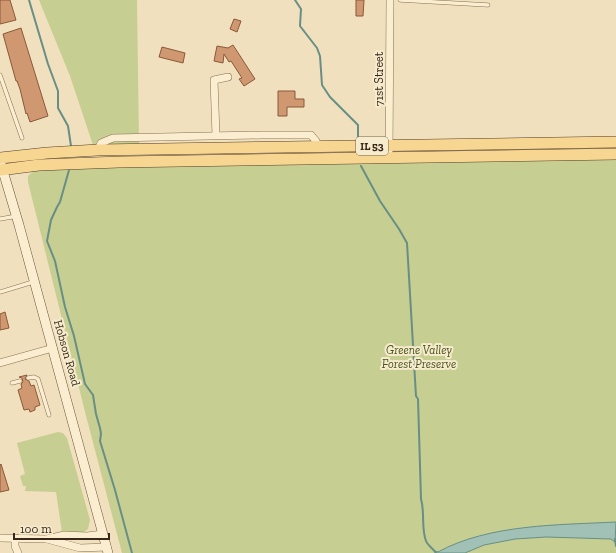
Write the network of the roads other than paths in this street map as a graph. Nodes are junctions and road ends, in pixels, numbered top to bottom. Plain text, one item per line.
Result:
1 (390, 0) edge
2 (400, 0) edge
3 (488, 5) dead end
4 (0, 75) edge
5 (228, 76) dead end
6 (1, 85) edge
7 (216, 135) junction
8 (22, 138) dead end
9 (616, 142) edge
10 (390, 146) junction
11 (319, 147) junction
12 (98, 150) junction
13 (616, 154) edge
14 (0, 158) edge
15 (389, 158) junction
16 (1, 167) edge
17 (17, 216) junction
18 (0, 219) edge
19 (34, 281) junction
20 (0, 292) edge
21 (53, 348) junction
22 (0, 363) edge
23 (28, 378) dead end
24 (20, 381) dead end
25 (12, 383) dead end
26 (49, 415) dead end
27 (103, 534) junction
28 (0, 538) edge
29 (15, 538) junction
30 (47, 539) junction
31 (108, 550) edge
32 (18, 553) edge

1 - 10 street, 71st Street
2 - 3 lane
4 - 6 lane
5 - 7 street
6 - 8 lane
7 - 11 street
7 - 12 street
9 - 10 main road, IL 53
10 - 11 main road, IL 53
10 - 15 street, 71st Street
11 - 12 main road, IL 53
12 - 14 main road, IL 53
13 - 15 main road, IL 53
15 - 16 main road, IL 53
16 - 17 main road, Hobson Road
17 - 18 lane
17 - 19 main road, Hobson Road
19 - 20 lane
19 - 21 main road, Hobson Road
21 - 22 street
21 - 27 main road, Hobson Road
23 - 26 lane
24 - 25 lane
27 - 30 street
27 - 31 main road, Hobson Road
28 - 29 street
29 - 30 street
29 - 32 street
30 - 31 street

